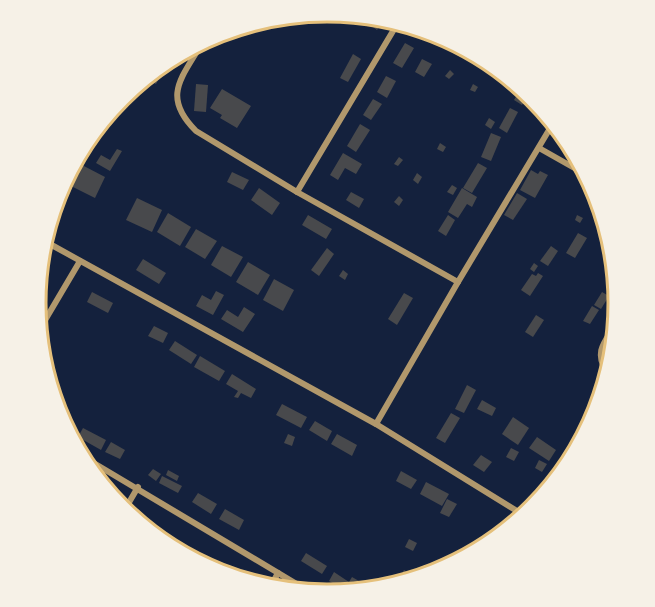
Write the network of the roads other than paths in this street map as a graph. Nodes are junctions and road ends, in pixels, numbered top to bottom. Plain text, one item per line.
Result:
1 (393, 31) edge
2 (195, 56) edge
3 (549, 131) edge
4 (539, 148) junction
5 (574, 168) edge
6 (297, 192) junction
7 (53, 246) edge
8 (80, 261) junction
9 (458, 282) junction
10 (47, 317) edge
11 (606, 341) edge
12 (602, 363) edge
13 (376, 424) junction
14 (97, 465) edge
15 (138, 487) junction
16 (129, 502) edge
17 (517, 511) edge
18 (278, 573) junction
19 (275, 579) edge
20 (294, 582) edge

1 - 6 street
2 - 6 street
3 - 4 street
4 - 5 street
4 - 9 street
6 - 9 street
7 - 8 street
8 - 10 street
8 - 13 street
9 - 13 street
11 - 12 street
13 - 17 street
14 - 15 street
15 - 16 street
15 - 18 street
18 - 19 street
18 - 20 street

